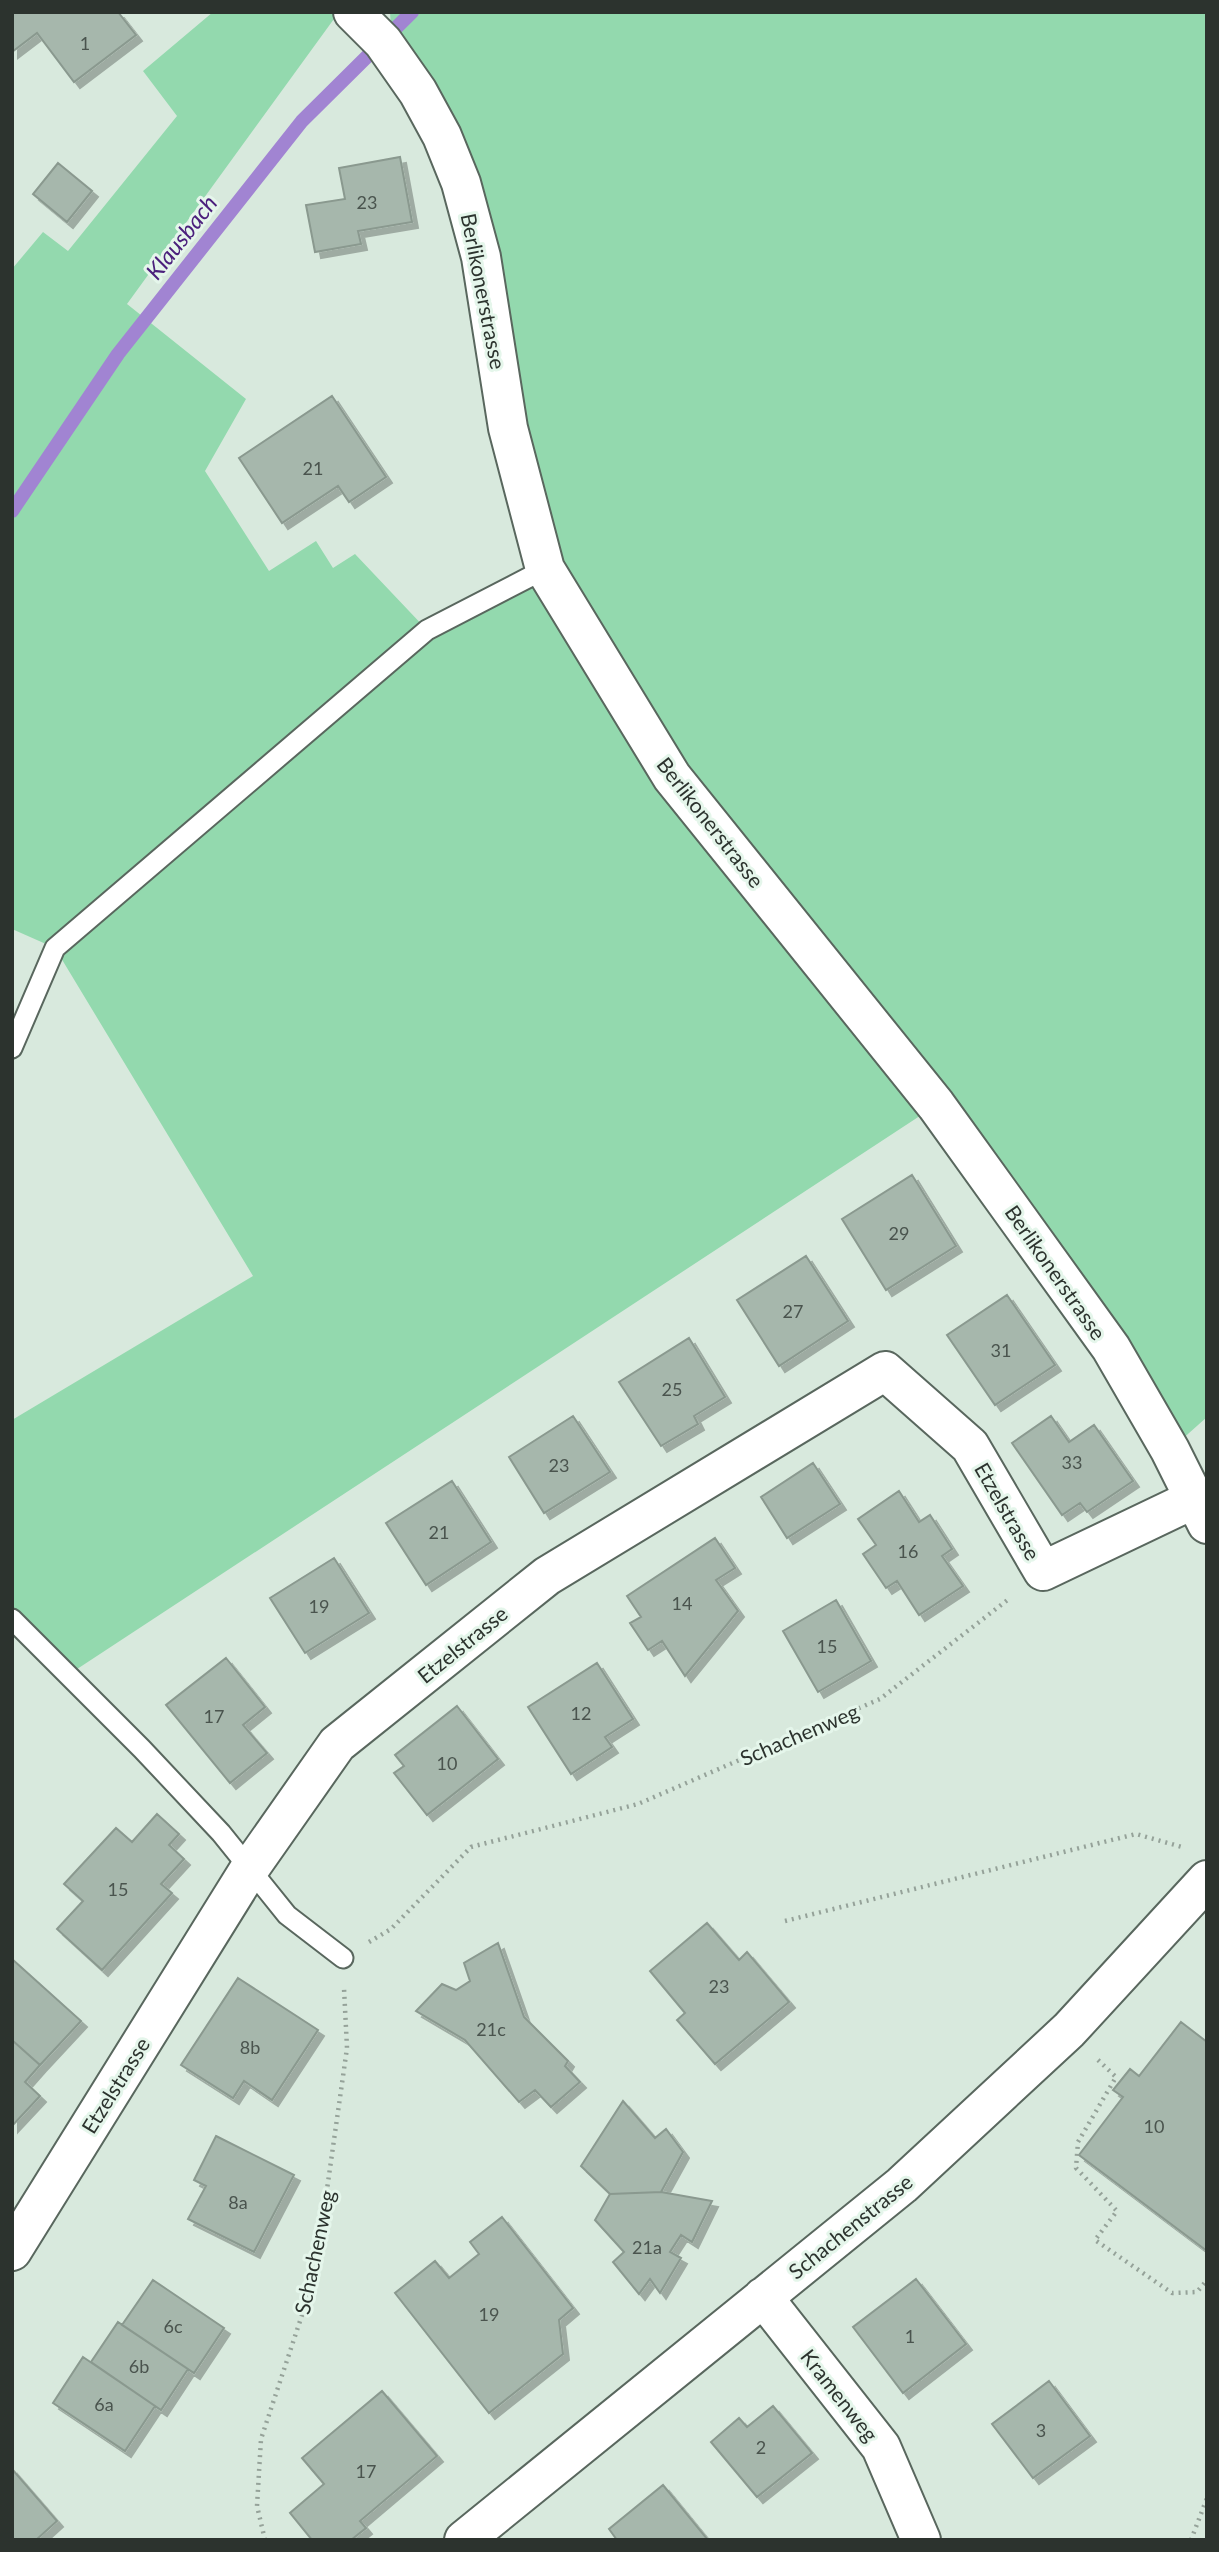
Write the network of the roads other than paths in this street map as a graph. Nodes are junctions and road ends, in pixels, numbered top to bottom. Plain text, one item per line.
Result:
1 (373, 33) edge
2 (545, 569) junction
3 (12, 1048) edge
4 (1201, 1511) edge
5 (12, 1619) edge
6 (250, 1868) junction
7 (1207, 1881) edge
8 (343, 1958) road end
9 (12, 2251) edge
10 (763, 2297) junction
11 (464, 2540) edge
12 (921, 2540) edge

1 - 2 street, Berlikonerstrasse
2 - 3 lane
2 - 4 street, Berlikonerstrasse
4 - 6 street, Etzelstrasse
5 - 6 lane
6 - 8 lane
6 - 9 street, Etzelstrasse
7 - 10 street, Schachenstrasse
10 - 11 street, Schachenstrasse
10 - 12 street, Kramenweg

